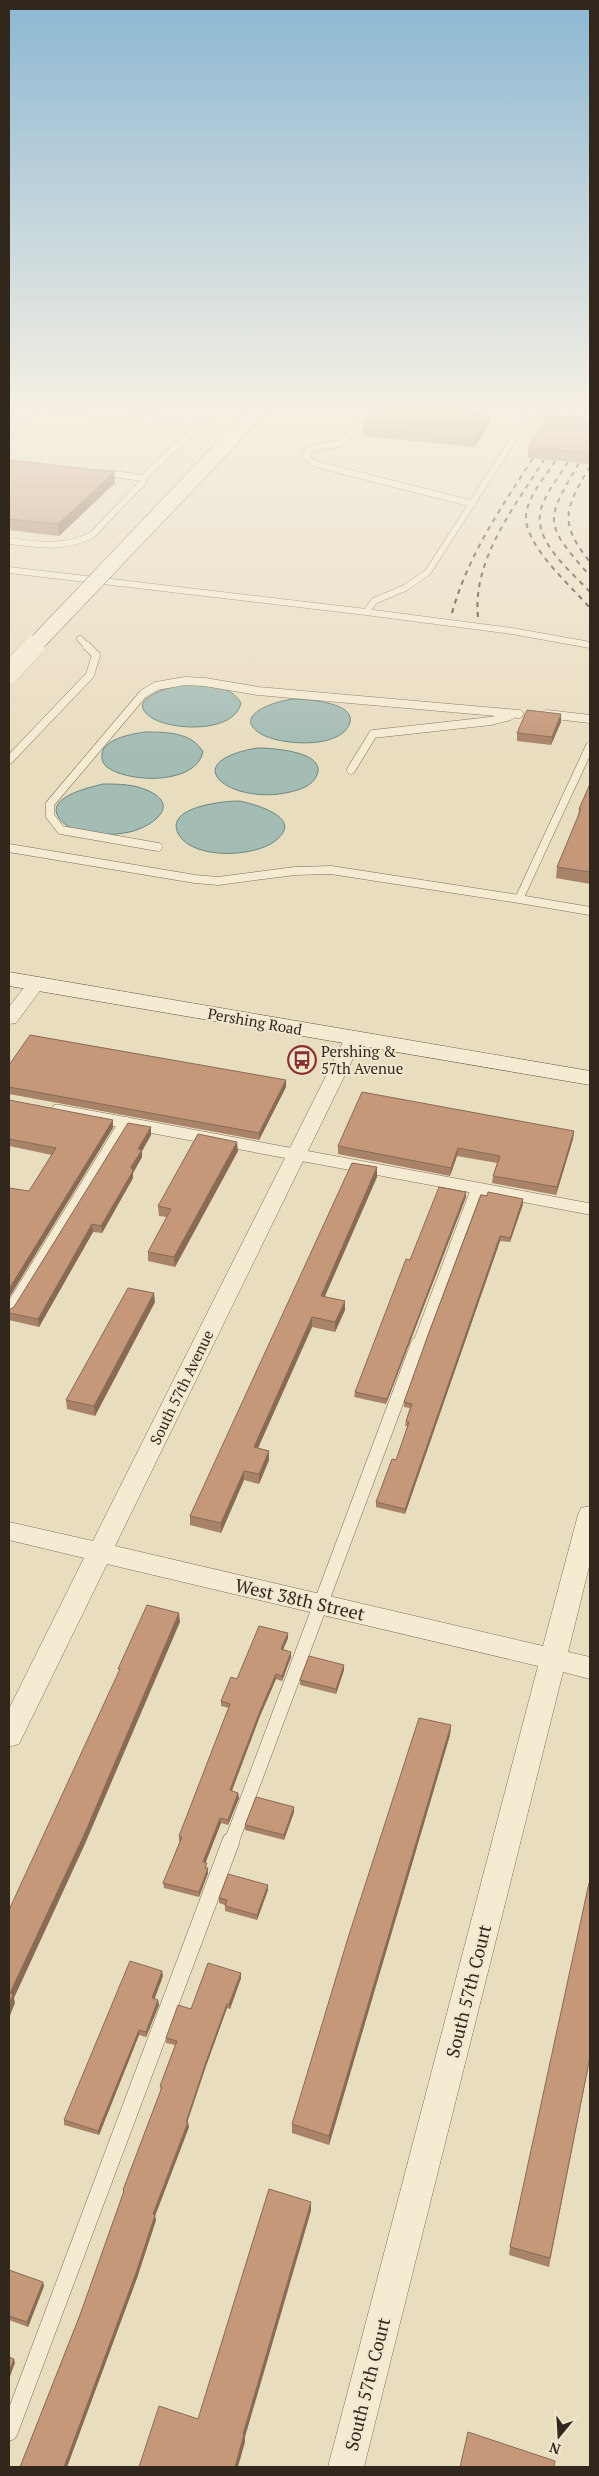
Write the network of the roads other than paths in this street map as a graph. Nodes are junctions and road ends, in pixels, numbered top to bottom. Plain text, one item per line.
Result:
1 (105, 522) edge
2 (131, 522) edge
3 (153, 522) edge
4 (461, 522) edge
5 (119, 534) dead end
6 (9, 541) edge
7 (91, 562) dead end
8 (9, 570) edge
9 (64, 590) dead end
10 (366, 612) junction
11 (80, 639) dead end
12 (590, 645) edge
13 (9, 673) edge
14 (519, 714) junction
15 (590, 720) edge
16 (590, 746) edge
17 (9, 760) edge
18 (351, 770) dead end
19 (158, 847) dead end
20 (9, 848) edge
21 (519, 899) junction
22 (590, 911) edge
23 (9, 979) edge
24 (36, 984) junction
25 (9, 1020) edge
26 (354, 1038) junction
27 (590, 1078) edge
28 (47, 1108) edge
29 (125, 1122) junction
30 (295, 1154) junction
31 (477, 1188) junction
32 (590, 1209) edge
33 (9, 1311) edge
34 (590, 1515) edge
35 (9, 1530) edge
36 (100, 1552) junction
37 (320, 1604) junction
38 (554, 1659) junction
39 (590, 1668) edge
40 (9, 1736) edge
41 (9, 2432) edge
42 (346, 2467) edge

1 - 6 lane
2 - 5 main road
3 - 13 main road, bridge
4 - 10 lane
7 - 9 main road
8 - 10 lane
10 - 12 lane
11 - 17 lane
14 - 15 lane
14 - 18 lane
14 - 19 lane
16 - 21 lane
20 - 21 lane
21 - 22 lane
23 - 24 main road, Pershing Road
24 - 25 street
24 - 26 main road, Pershing Road
26 - 27 main road, Pershing Road
26 - 30 street, South 57th Avenue
28 - 29 lane
29 - 30 lane
29 - 33 lane
30 - 31 lane
30 - 36 street, South 57th Avenue
31 - 32 lane
31 - 37 lane
34 - 38 street, South 57th Court
35 - 36 street, West 38th Street
36 - 37 street, West 38th Street
36 - 40 street, South 57th Avenue
37 - 38 street, West 38th Street
37 - 41 lane
38 - 39 street, West 38th Street
38 - 42 street, South 57th Court

